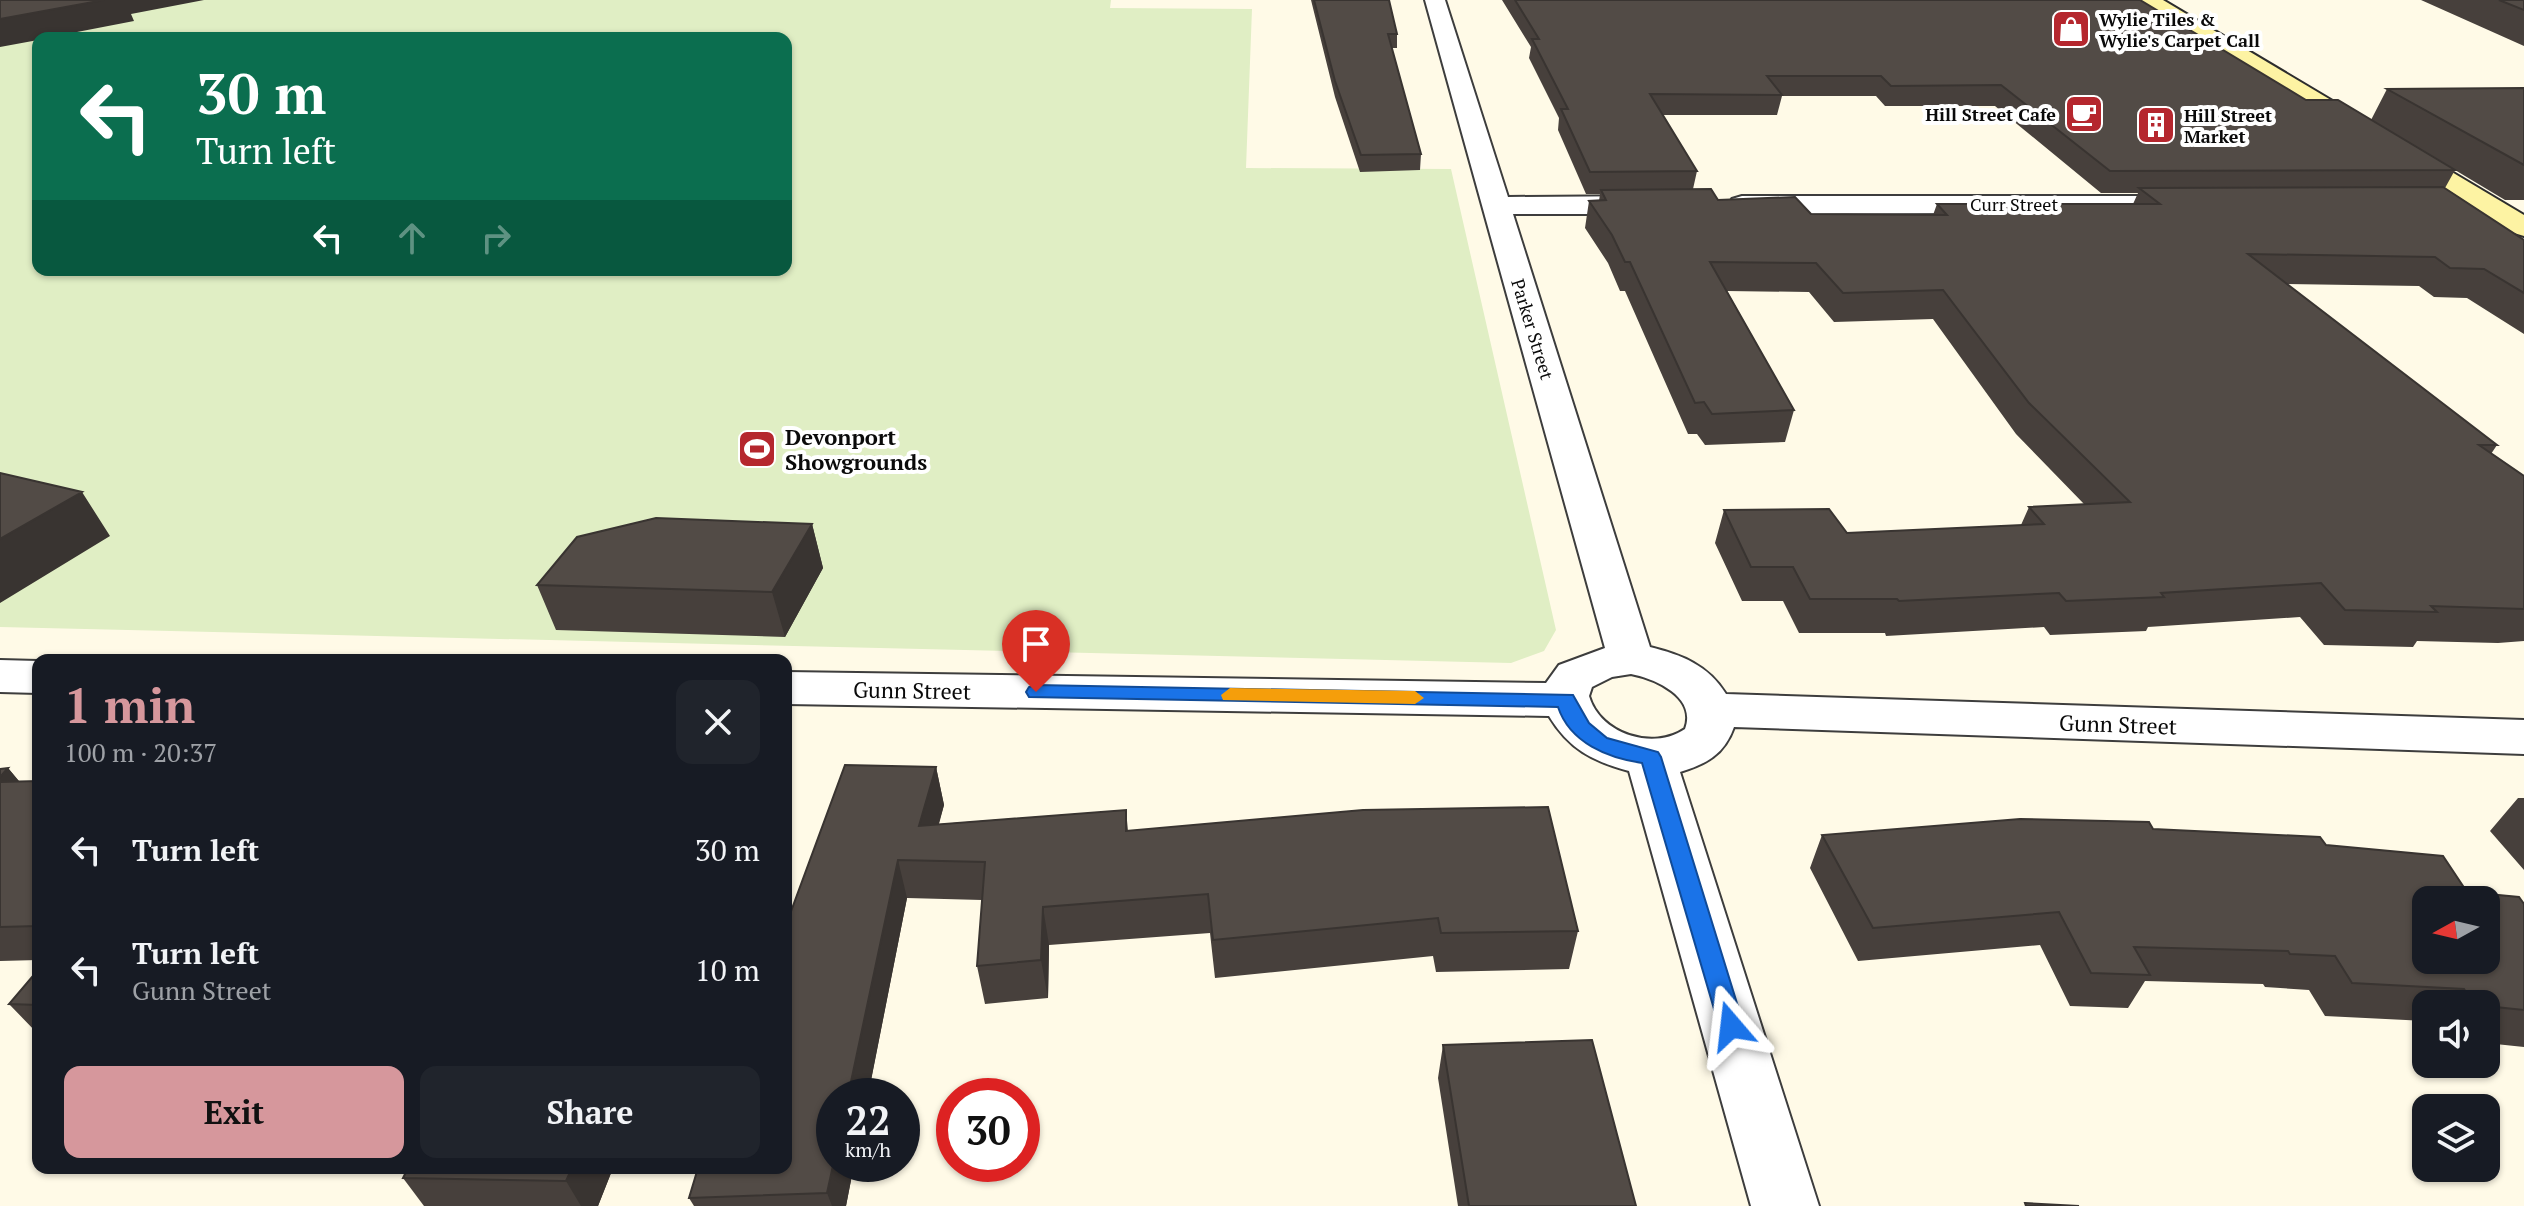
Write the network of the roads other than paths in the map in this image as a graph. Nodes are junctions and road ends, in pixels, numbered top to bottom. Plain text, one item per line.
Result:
1 (1435, 0) edge
2 (2149, 0) edge
3 (2484, 203) junction
4 (2222, 204) edge
5 (2440, 204) edge
6 (1670, 205) edge
7 (1718, 205) edge
8 (1496, 206) junction
9 (2524, 227) edge
10 (1631, 659) junction
11 (0, 676) edge
12 (32, 677) edge
13 (792, 688) edge
14 (1566, 700) junction
15 (1712, 710) junction
16 (2524, 737) edge
17 (1650, 757) junction
18 (1785, 1206) edge

1 - 8 street, Parker Street
2 - 3 main road
3 - 5 street
3 - 9 main road
4 - 7 street, Curr Street
6 - 8 street
8 - 10 street, Parker Street
10 - 14 street
10 - 15 street
11 - 12 street
13 - 14 street, Gunn Street
14 - 17 street
15 - 16 street, Gunn Street
15 - 17 street
17 - 18 street

